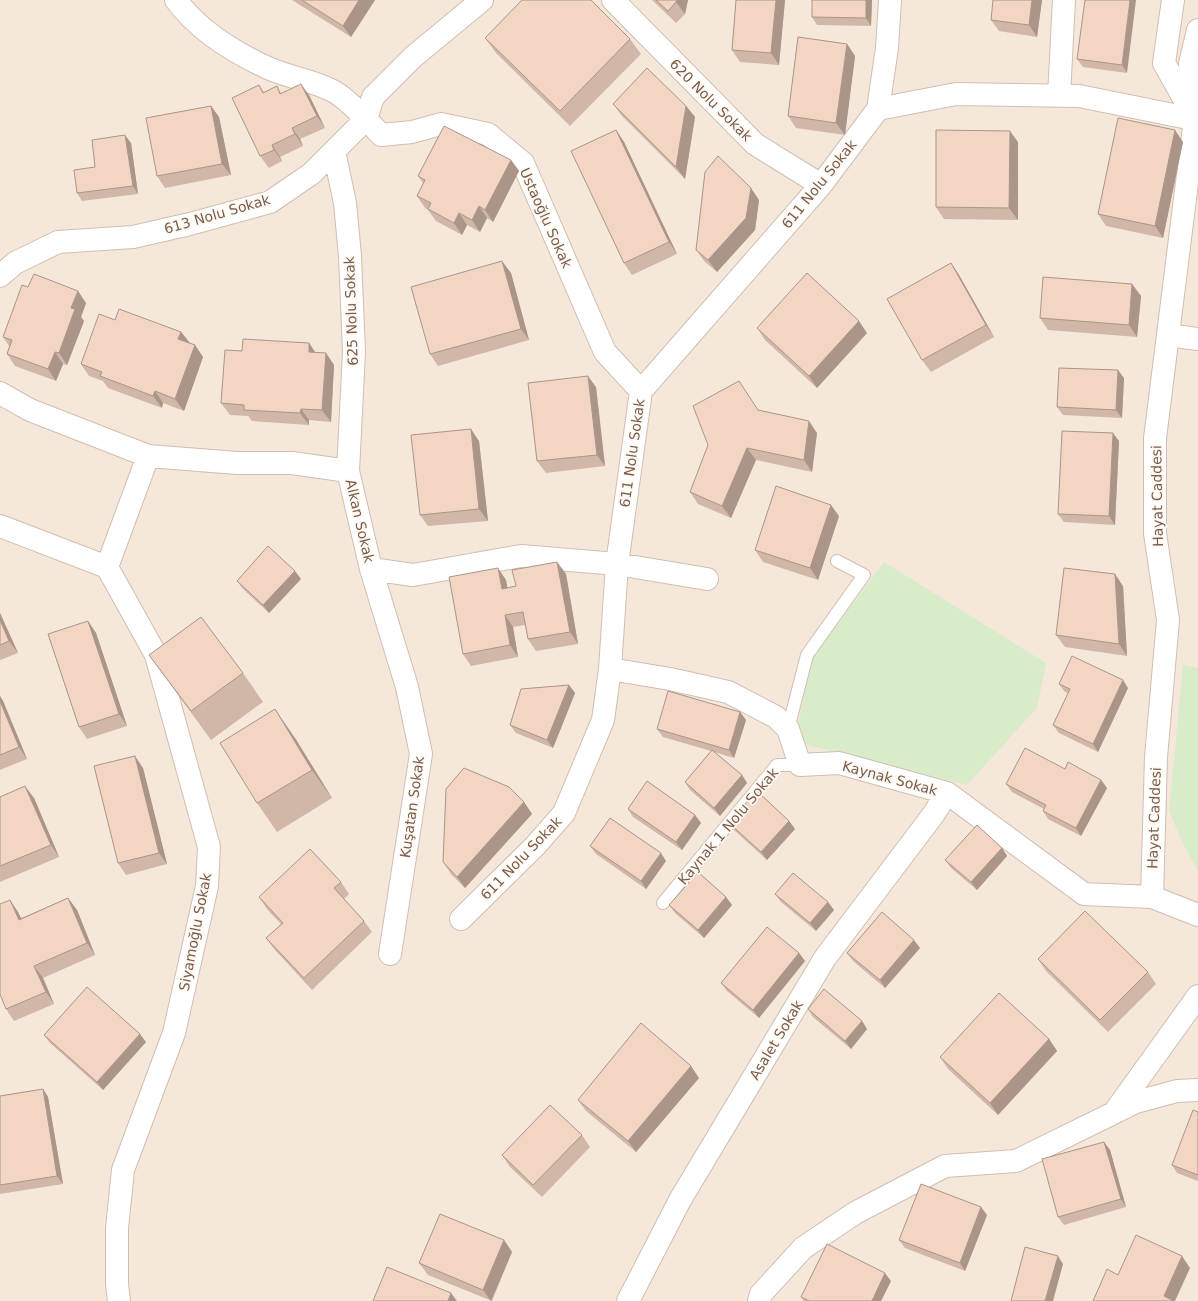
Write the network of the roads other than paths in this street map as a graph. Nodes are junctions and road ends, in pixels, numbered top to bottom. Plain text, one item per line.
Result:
1 (176, 0) edge
2 (482, 0) edge
3 (613, 0) edge
4 (890, 0) edge
5 (1064, 0) edge
6 (1173, 0) edge
7 (1198, 30) edge
8 (1059, 96) junction
9 (878, 109) junction
10 (366, 119) junction
11 (1196, 120) edge
12 (334, 151) junction
13 (821, 185) junction
14 (0, 276) edge
15 (1168, 335) junction
16 (1198, 339) edge
17 (641, 391) junction
18 (0, 393) edge
19 (148, 456) junction
20 (348, 471) junction
21 (0, 526) edge
22 (837, 561) dead end
23 (617, 564) junction
24 (107, 567) junction
25 (371, 569) junction
26 (707, 579) dead end
27 (610, 669) junction
28 (788, 728) junction
29 (800, 765) junction
30 (947, 793) junction
31 (1152, 897) junction
32 (663, 903) dead end
33 (1198, 914) edge
34 (461, 919) dead end
35 (390, 954) dead end
36 (1198, 996) edge
37 (1198, 1090) edge
38 (1114, 1113) junction
39 (120, 1301) edge
40 (628, 1301) edge
41 (759, 1301) edge

1 - 10 street, Ustaoğlu Sokak
2 - 10 street, 613 Nolu Sokak
3 - 13 street, 620 Nolu Sokak
4 - 9 street, 611 Nolu Sokak
5 - 8 street
6 - 11 street
7 - 11 street, Hayat Caddesi
8 - 9 street
8 - 11 street
9 - 13 street, 611 Nolu Sokak
10 - 12 street, 613 Nolu Sokak
10 - 17 street, Ustaoğlu Sokak
11 - 15 street, Hayat Caddesi
12 - 14 street, 613 Nolu Sokak
12 - 20 street, 625 Nolu Sokak
13 - 17 street, 611 Nolu Sokak
15 - 16 street
15 - 31 street, Hayat Caddesi
17 - 23 street, 611 Nolu Sokak
18 - 19 street, Alkan Sokak
19 - 20 street, Alkan Sokak
19 - 24 street
20 - 25 street, Alkan Sokak
21 - 24 street
22 - 28 lane
23 - 25 street, Alkan Sokak
23 - 26 street, Alkan Sokak
23 - 27 street, 611 Nolu Sokak
24 - 39 street, Siyamoğlu Sokak
25 - 35 street, Kuşatan Sokak
27 - 28 street
27 - 34 street, 611 Nolu Sokak
28 - 29 street
29 - 30 street, Kaynak Sokak
29 - 32 lane, Kaynak 1 Nolu Sokak
30 - 31 street, Kaynak Sokak
30 - 40 street, Asalet Sokak
31 - 33 street, Kaynak Sokak
36 - 38 street
37 - 38 street
38 - 41 street

